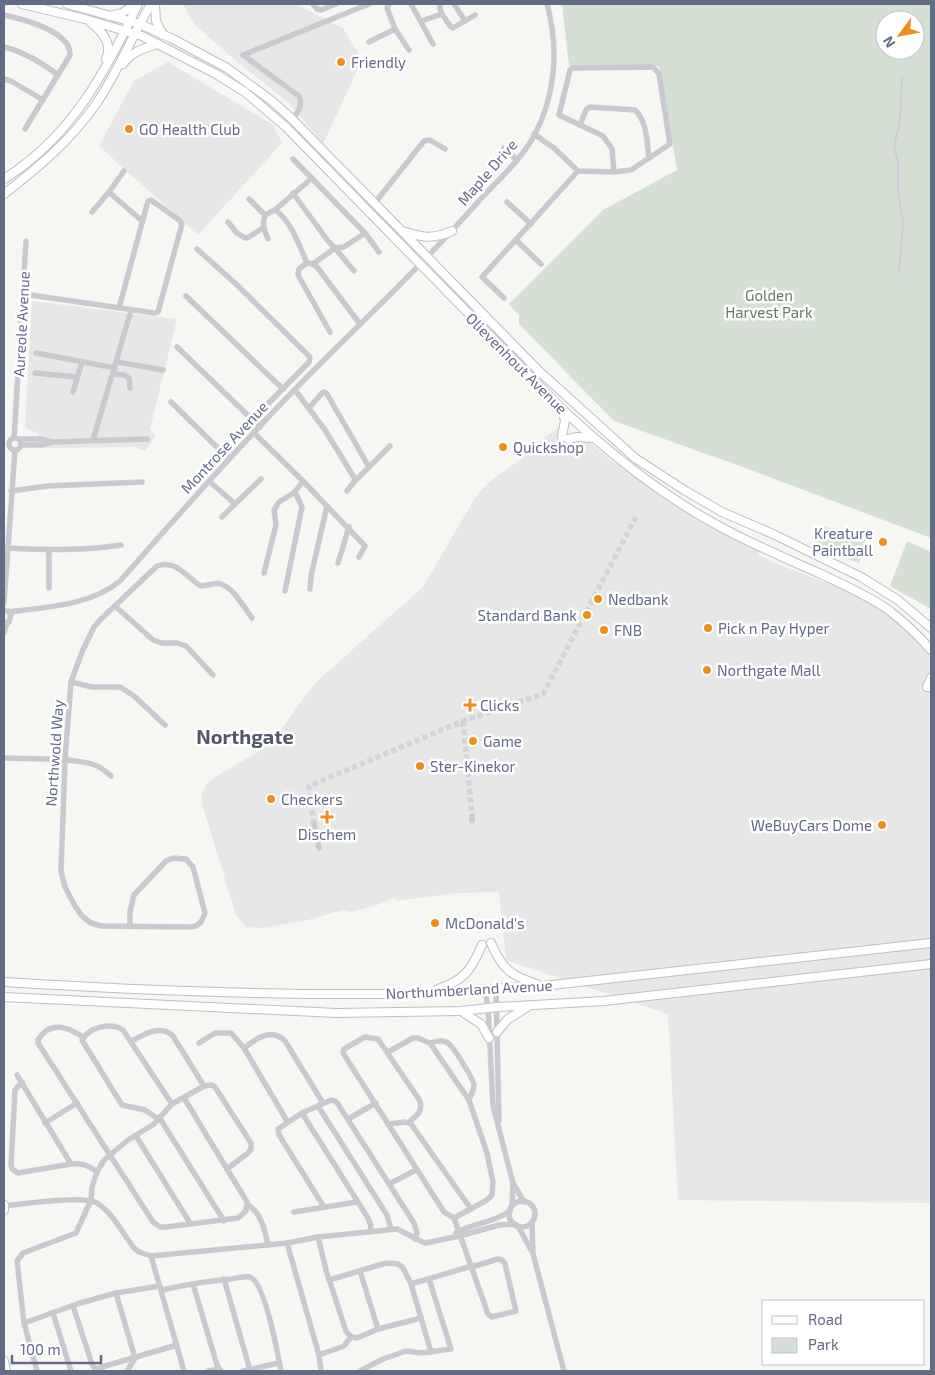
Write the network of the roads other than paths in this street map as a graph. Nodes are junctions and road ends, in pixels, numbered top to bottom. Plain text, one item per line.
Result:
1 (22, 4) edge
2 (66, 4) edge
3 (137, 4) edge
4 (153, 4) edge
5 (313, 4) edge
6 (336, 4) edge
7 (369, 4) edge
8 (389, 4) edge
9 (411, 4) edge
10 (440, 4) edge
11 (454, 4) edge
12 (547, 4) edge
13 (442, 14) junction
14 (4, 15) edge
15 (476, 15) dead end
16 (108, 16) junction
17 (85, 19) junction
18 (421, 21) junction
19 (465, 21) junction
20 (130, 22) junction
21 (140, 24) junction
22 (395, 29) junction
23 (126, 31) junction
24 (135, 34) junction
25 (163, 35) junction
26 (369, 42) dead end
27 (156, 44) junction
28 (433, 44) dead end
29 (4, 47) edge
30 (409, 50) dead end
31 (58, 74) junction
32 (4, 79) edge
33 (111, 79) junction
34 (91, 93) junction
35 (43, 100) junction
36 (292, 119) junction
37 (286, 126) junction
38 (580, 126) junction
39 (25, 129) dead end
40 (534, 134) junction
41 (504, 148) dead end
42 (445, 149) dead end
43 (650, 158) junction
44 (293, 159) dead end
45 (517, 160) junction
46 (124, 171) dead end
47 (578, 172) junction
48 (614, 172) junction
49 (312, 178) junction
50 (4, 179) edge
51 (109, 192) junction
52 (4, 194) edge
53 (293, 194) junction
54 (249, 199) dead end
55 (507, 202) dead end
56 (374, 204) junction
57 (275, 210) junction
58 (92, 212) dead end
59 (265, 215) junction
60 (142, 221) junction
61 (228, 222) dead end
62 (531, 224) junction
63 (263, 228) junction
64 (400, 230) junction
65 (452, 231) junction
66 (365, 233) junction
67 (268, 239) dead end
68 (516, 240) junction
69 (26, 241) dead end
70 (335, 248) junction
71 (197, 249) dead end
72 (379, 252) dead end
73 (427, 258) junction
74 (310, 263) junction
75 (541, 264) dead end
76 (420, 266) junction
77 (354, 271) dead end
78 (23, 294) junction
79 (186, 296) dead end
80 (504, 298) dead end
81 (120, 308) junction
82 (130, 314) dead end
83 (360, 324) junction
84 (330, 332) dead end
85 (177, 346) dead end
86 (36, 353) dead end
87 (82, 362) junction
88 (115, 368) junction
89 (163, 370) dead end
90 (35, 373) dead end
91 (78, 377) junction
92 (130, 388) dead end
93 (283, 389) junction
94 (295, 390) junction
95 (73, 392) dead end
96 (171, 402) dead end
97 (308, 408) junction
98 (562, 410) junction
99 (252, 420) junction
100 (260, 427) junction
101 (254, 433) junction
102 (593, 438) junction
103 (147, 439) dead end
104 (93, 440) junction
105 (18, 441) junction
106 (6, 444) edge
107 (390, 446) dead end
108 (15, 450) junction
109 (229, 459) junction
110 (370, 466) junction
111 (261, 479) dead end
112 (303, 480) junction
113 (356, 480) junction
114 (209, 481) junction
115 (142, 482) dead end
116 (11, 491) junction
117 (347, 491) dead end
118 (295, 492) junction
119 (235, 504) junction
120 (328, 506) junction
121 (222, 517) dead end
122 (349, 527) junction
123 (121, 545) dead end
124 (8, 548) junction
125 (48, 550) junction
126 (359, 557) dead end
127 (338, 563) dead end
128 (264, 573) dead end
129 (49, 588) dead end
130 (310, 589) dead end
131 (285, 591) dead end
132 (4, 600) edge
133 (115, 606) junction
134 (7, 616) edge
135 (252, 618) dead end
136 (931, 628) edge
137 (4, 633) edge
138 (931, 650) edge
139 (213, 675) dead end
140 (931, 678) edge
141 (71, 682) junction
142 (931, 687) edge
143 (165, 725) dead end
144 (4, 758) edge
145 (65, 760) junction
146 (111, 776) dead end
147 (314, 824) tunnel mouth
148 (319, 848) dead end
149 (130, 925) junction
150 (491, 943) dead end
151 (931, 943) edge
152 (482, 945) dead end
153 (931, 964) edge
154 (5, 982) edge
155 (544, 986) junction
156 (485, 988) junction
157 (496, 988) junction
158 (427, 994) junction
159 (6, 998) edge
160 (530, 1005) junction
161 (497, 1007) junction
162 (488, 1008) junction
163 (461, 1011) junction
164 (497, 1032) junction
165 (83, 1037) junction
166 (489, 1038) junction
167 (132, 1041) junction
168 (199, 1043) dead end
169 (430, 1043) junction
170 (244, 1048) junction
171 (388, 1052) junction
172 (18, 1075) dead end
173 (22, 1082) junction
174 (204, 1086) junction
175 (184, 1098) junction
176 (469, 1100) junction
177 (77, 1103) junction
178 (376, 1103) junction
179 (172, 1104) junction
180 (320, 1105) junction
181 (302, 1113) junction
182 (158, 1118) junction
183 (348, 1119) junction
184 (45, 1122) junction
185 (288, 1122) junction
186 (409, 1122) junction
187 (388, 1124) junction
188 (499, 1128) junction
189 (136, 1136) junction
190 (110, 1154) junction
191 (71, 1164) junction
192 (227, 1169) junction
193 (416, 1170) junction
194 (97, 1172) junction
195 (513, 1183) junction
196 (389, 1184) junction
197 (91, 1200) junction
198 (357, 1202) junction
199 (524, 1202) junction
200 (248, 1205) junction
201 (4, 1206) edge
202 (324, 1207) junction
203 (511, 1208) junction
204 (471, 1209) junction
205 (4, 1210) edge
206 (294, 1212) dead end
207 (454, 1218) junction
208 (224, 1221) junction
209 (532, 1222) junction
210 (190, 1223) junction
211 (493, 1223) junction
212 (516, 1225) junction
213 (391, 1229) junction
214 (370, 1231) junction
215 (460, 1234) junction
216 (318, 1238) junction
217 (415, 1238) junction
218 (288, 1243) junction
219 (268, 1245) junction
220 (534, 1254) junction
221 (151, 1256) junction
222 (472, 1266) junction
223 (360, 1271) junction
224 (224, 1279) junction
225 (429, 1279) junction
226 (330, 1280) junction
227 (193, 1284) junction
228 (411, 1284) junction
229 (161, 1288) junction
230 (116, 1293) junction
231 (73, 1306) junction
232 (53, 1313) junction
233 (421, 1318) junction
234 (24, 1323) junction
235 (378, 1330) junction
236 (351, 1337) junction
237 (177, 1345) junction
238 (431, 1352) junction
239 (319, 1355) junction
240 (135, 1358) junction
241 (4, 1361) edge
242 (280, 1363) junction
243 (220, 1370) edge
244 (250, 1370) junction
245 (6, 1371) edge
246 (37, 1371) edge
247 (70, 1371) edge
248 (127, 1371) edge
249 (184, 1371) edge
250 (208, 1371) edge
251 (243, 1371) edge
252 (281, 1371) edge
253 (321, 1371) edge
254 (360, 1371) edge
255 (564, 1371) edge

1 - 17 main road, Olievenhout Avenue
2 - 16 main road, Olievenhout Avenue
3 - 16 main road
3 - 20 main road
4 - 21 main road
4 - 25 main road
5 - 6 street
7 - 36 street
8 - 22 street
9 - 18 street
10 - 13 street
11 - 19 street
12 - 40 street, Maple Drive
13 - 18 street
13 - 19 street
14 - 31 street
15 - 19 street
16 - 20 main road, Olievenhout Avenue
17 - 23 main road, Olievenhout Avenue
17 - 34 main road
18 - 28 street
20 - 21 main road, Olievenhout Avenue
20 - 23 main road
21 - 24 main road
21 - 25 main road, Olievenhout Avenue
22 - 26 street
22 - 30 street
23 - 24 main road, Olievenhout Avenue
23 - 34 main road
24 - 27 main road, Olievenhout Avenue
24 - 33 main road
25 - 36 main road, Olievenhout Avenue
27 - 33 main road
27 - 37 main road, Olievenhout Avenue
29 - 31 street
31 - 35 street
32 - 35 street
33 - 52 main road
34 - 50 main road
35 - 39 street
36 - 37 street
36 - 56 main road, Olievenhout Avenue
37 - 76 main road, Olievenhout Avenue
38 - 43 street
38 - 43 street
38 - 48 street
40 - 45 street, Maple Drive
40 - 47 street
41 - 45 street
42 - 56 street
43 - 48 street
44 - 49 street
45 - 65 street, Maple Drive
46 - 51 street
47 - 48 street
47 - 62 street
49 - 53 street
49 - 66 street
51 - 58 street
51 - 60 street
53 - 57 street
53 - 70 street
54 - 59 street
55 - 62 street
56 - 64 main road, Olievenhout Avenue
57 - 59 street
57 - 74 street
59 - 63 street
60 - 81 street
60 - 81 street
61 - 63 street
62 - 68 street
63 - 67 street
64 - 65 main road
64 - 73 main road, Olievenhout Avenue
65 - 73 street, Maple Drive
66 - 70 street
66 - 72 street
68 - 75 street
68 - 80 street
69 - 78 street, Aureole Avenue
70 - 74 street
70 - 77 street
71 - 93 street
73 - 76 street, Maple Drive
73 - 136 main road, Olievenhout Avenue
74 - 83 street
74 - 84 street
76 - 83 street, Montrose Avenue
76 - 98 main road, Olievenhout Avenue
78 - 81 street
78 - 105 street, Aureole Avenue
79 - 93 street
82 - 88 street
83 - 94 street, Montrose Avenue
85 - 99 street
86 - 87 street
87 - 88 street
87 - 91 street
88 - 89 street
88 - 92 street
88 - 104 street
90 - 91 street
91 - 95 street
93 - 99 street
94 - 97 street
94 - 100 street, Montrose Avenue
96 - 109 street
97 - 110 street
97 - 113 street
98 - 102 main road, Olievenhout Avenue
98 - 102 main road
99 - 100 street
100 - 101 street, Montrose Avenue
101 - 109 street, Montrose Avenue
101 - 112 street
102 - 138 main road, Olievenhout Avenue
103 - 104 street
104 - 105 street
105 - 106 street
105 - 108 street
106 - 108 street
107 - 110 street
108 - 116 street
109 - 114 street, Montrose Avenue
110 - 113 street
111 - 119 street
112 - 118 street
112 - 120 street
113 - 117 street
114 - 119 street
114 - 134 street, Montrose Avenue
115 - 116 street
116 - 124 street
118 - 128 street
118 - 131 street
119 - 121 street
120 - 122 street
120 - 130 street
122 - 126 street
122 - 127 street
123 - 125 street
124 - 125 street
124 - 132 street
125 - 129 street
132 - 134 street
133 - 135 street, Northwold Way
133 - 139 street
133 - 141 street, Northwold Way
134 - 137 street
140 - 142 main road
141 - 143 street
141 - 145 street, Northwold Way
144 - 145 street
145 - 146 street
145 - 149 street, Northwold Way
147 - 148 street
149 - 149 street
150 - 155 main road
151 - 155 main road, Northumberland Avenue
152 - 158 main road
153 - 160 main road, Northumberland Avenue
154 - 158 main road, Northumberland Avenue
155 - 157 main road, Northumberland Avenue
156 - 157 main road, Northumberland Avenue
156 - 158 main road, Northumberland Avenue
156 - 162 street
157 - 161 street
159 - 163 main road, Northumberland Avenue
160 - 161 main road, Northumberland Avenue
160 - 164 main road
161 - 162 main road, Northumberland Avenue
161 - 164 street
162 - 163 main road, Northumberland Avenue
162 - 166 street
163 - 166 main road
164 - 188 street
165 - 167 street
165 - 177 street
165 - 182 street
166 - 188 street
167 - 174 street
167 - 179 street
168 - 170 street
169 - 171 street
169 - 176 street
169 - 176 street
170 - 180 street
170 - 185 street
171 - 178 street
171 - 186 street
172 - 173 street
173 - 184 street
173 - 191 street
174 - 175 street
174 - 192 street
175 - 179 street
175 - 192 street
176 - 204 street
177 - 184 street
177 - 190 street
178 - 183 street
178 - 187 street
179 - 182 street
180 - 181 street
180 - 183 street
180 - 213 street
181 - 185 street
181 - 198 street
182 - 189 street
182 - 208 street
183 - 196 street
184 - 191 street
185 - 202 street
186 - 187 street
186 - 204 street
187 - 193 street
188 - 195 street
189 - 190 street
189 - 210 street
190 - 194 street
190 - 210 street
191 - 194 street
192 - 200 street
193 - 196 street
193 - 207 street
194 - 197 street
195 - 199 street
195 - 203 street
196 - 217 street
197 - 201 street
197 - 221 street
197 - 234 street
198 - 202 street
198 - 214 street
199 - 203 street
199 - 209 street
200 - 208 street
200 - 219 street
201 - 205 main road
202 - 206 street
203 - 211 street
203 - 212 street
204 - 207 street
207 - 215 street
208 - 210 street
209 - 212 street
209 - 220 street
211 - 212 street
211 - 215 street
212 - 220 street
213 - 214 street
213 - 217 street
214 - 216 street
215 - 217 street
215 - 222 street
216 - 218 street
216 - 226 street
218 - 219 street
218 - 239 street
219 - 221 street
220 - 255 street
221 - 229 street
222 - 222 street
222 - 225 street
223 - 226 street
223 - 228 street
223 - 235 street
224 - 227 street
224 - 242 street
224 - 244 street
225 - 228 street
225 - 238 street
226 - 236 street
227 - 229 street
227 - 243 street
228 - 233 street
229 - 230 street
229 - 237 street
230 - 231 street
230 - 240 street
231 - 232 street
231 - 240 street
232 - 234 street
232 - 247 street
233 - 235 street
233 - 238 street
234 - 246 street
235 - 236 street
236 - 239 street
237 - 240 street
237 - 249 street
238 - 254 street
239 - 253 street
240 - 248 street
241 - 245 main road
242 - 244 street
242 - 252 street
243 - 250 street
244 - 251 street

